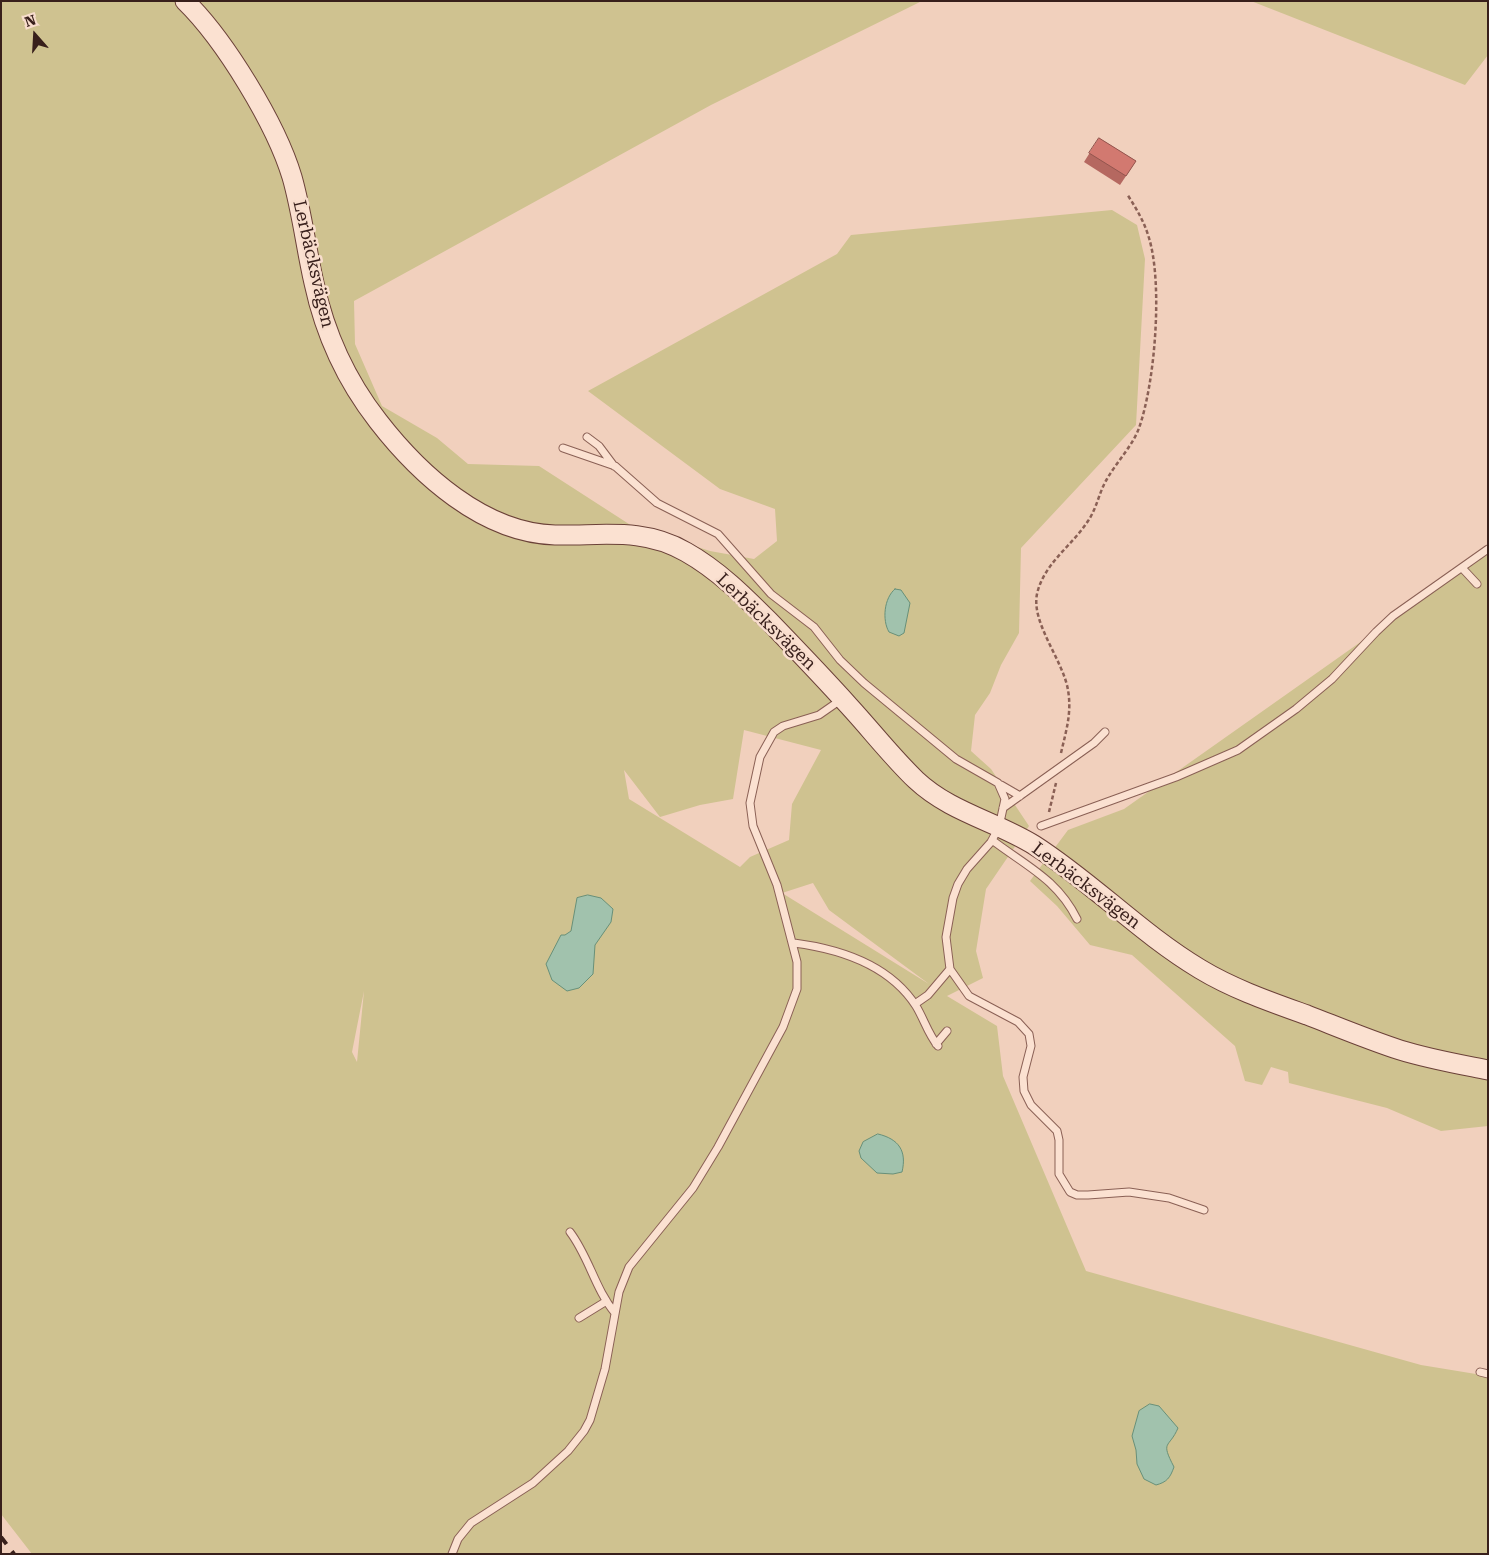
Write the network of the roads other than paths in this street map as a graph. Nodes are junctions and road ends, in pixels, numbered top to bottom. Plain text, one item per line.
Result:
1 (185, 1) edge
2 (587, 436) dead end
3 (562, 448) dead end
4 (615, 466) junction
5 (1488, 549) edge
6 (1463, 569) junction
7 (1477, 584) dead end
8 (842, 698) junction
9 (1104, 732) dead end
10 (998, 783) junction
11 (1020, 796) junction
12 (1003, 808) junction
13 (1042, 826) road end
14 (996, 834) junction
15 (1077, 919) dead end
16 (794, 943) junction
17 (950, 969) junction
18 (915, 1004) junction
19 (947, 1030) dead end
20 (1488, 1070) edge
21 (1204, 1210) dead end
22 (570, 1232) dead end
23 (605, 1302) junction
24 (615, 1313) junction
25 (579, 1318) dead end
26 (452, 1554) edge

1 - 8 street, Lerbäcksvägen
2 - 4 lane
3 - 4 lane
4 - 10 lane
5 - 6 lane
6 - 7 lane
6 - 13 lane
8 - 14 street, Lerbäcksvägen
8 - 16 lane
9 - 11 lane
10 - 11 lane
10 - 12 lane
11 - 12 lane
12 - 14 lane
14 - 15 lane
14 - 17 lane
14 - 20 street, Lerbäcksvägen
16 - 18 lane
16 - 24 lane
17 - 18 lane
17 - 21 lane
18 - 19 lane
22 - 23 lane
23 - 24 lane
23 - 25 lane
24 - 26 lane

